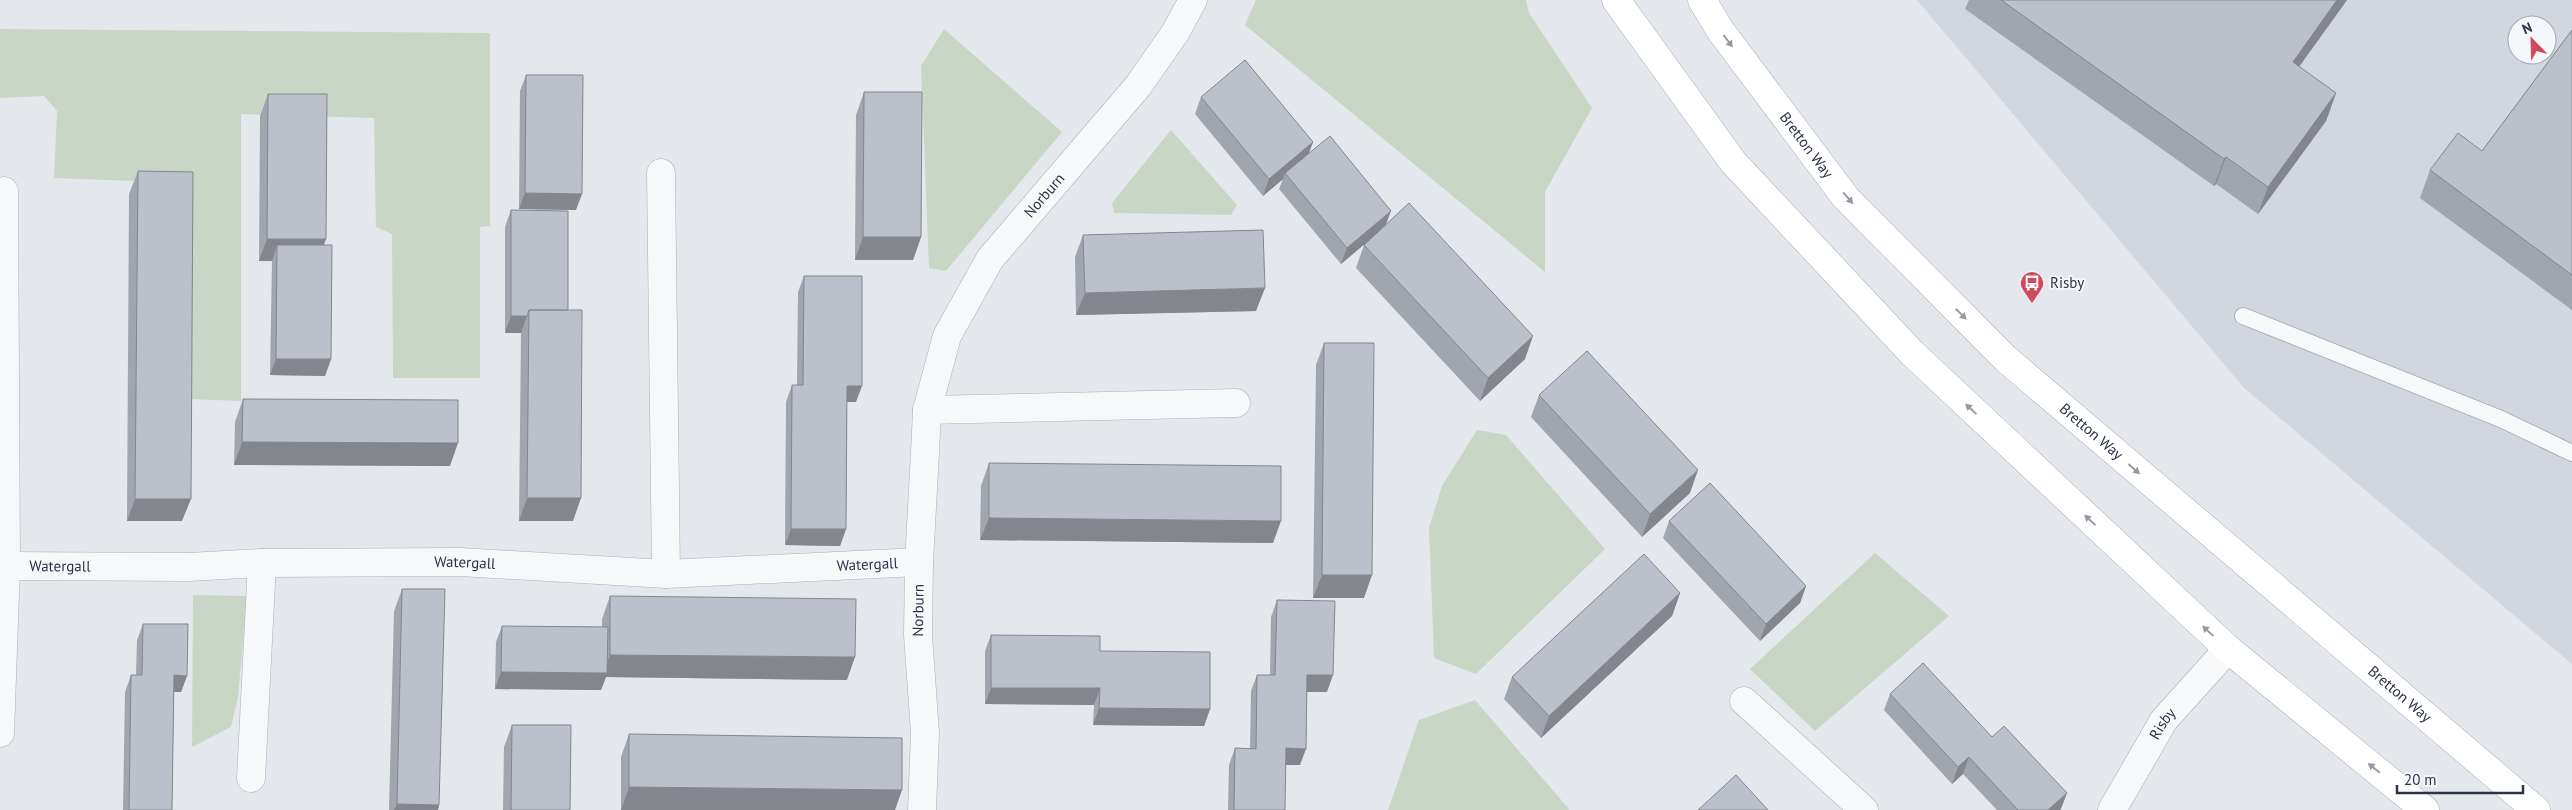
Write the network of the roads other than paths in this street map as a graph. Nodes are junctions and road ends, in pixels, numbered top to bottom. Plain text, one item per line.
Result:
1 (1193, 0) edge
2 (1616, 0) edge
3 (1702, 0) edge
4 (661, 173) dead end
5 (4, 191) dead end
6 (2, 251) edge
7 (2243, 316) dead end
8 (1236, 403) dead end
9 (928, 410) junction
10 (2572, 453) edge
11 (919, 562) junction
12 (262, 563) junction
13 (6, 566) junction
14 (666, 574) junction
15 (2228, 649) junction
16 (1744, 701) dead end
17 (0, 733) edge
18 (251, 778) dead end
19 (922, 810) edge
20 (1864, 810) edge
21 (2112, 810) edge
22 (2425, 810) edge
23 (2536, 810) edge

1 - 9 street, Norburn
15 -> 2 street
3 -> 23 street, Bretton Way
4 - 14 street
5 - 6 street, Watergall
6 - 13 street, Watergall
7 - 10 lane
8 - 9 street
9 - 11 street, Norburn
11 - 14 street, Watergall
11 - 19 street, Norburn
12 - 13 street, Watergall
12 - 14 street, Watergall
12 - 18 street
13 - 17 street, Watergall
15 - 21 street, Risby
22 -> 15 street
16 - 20 street

